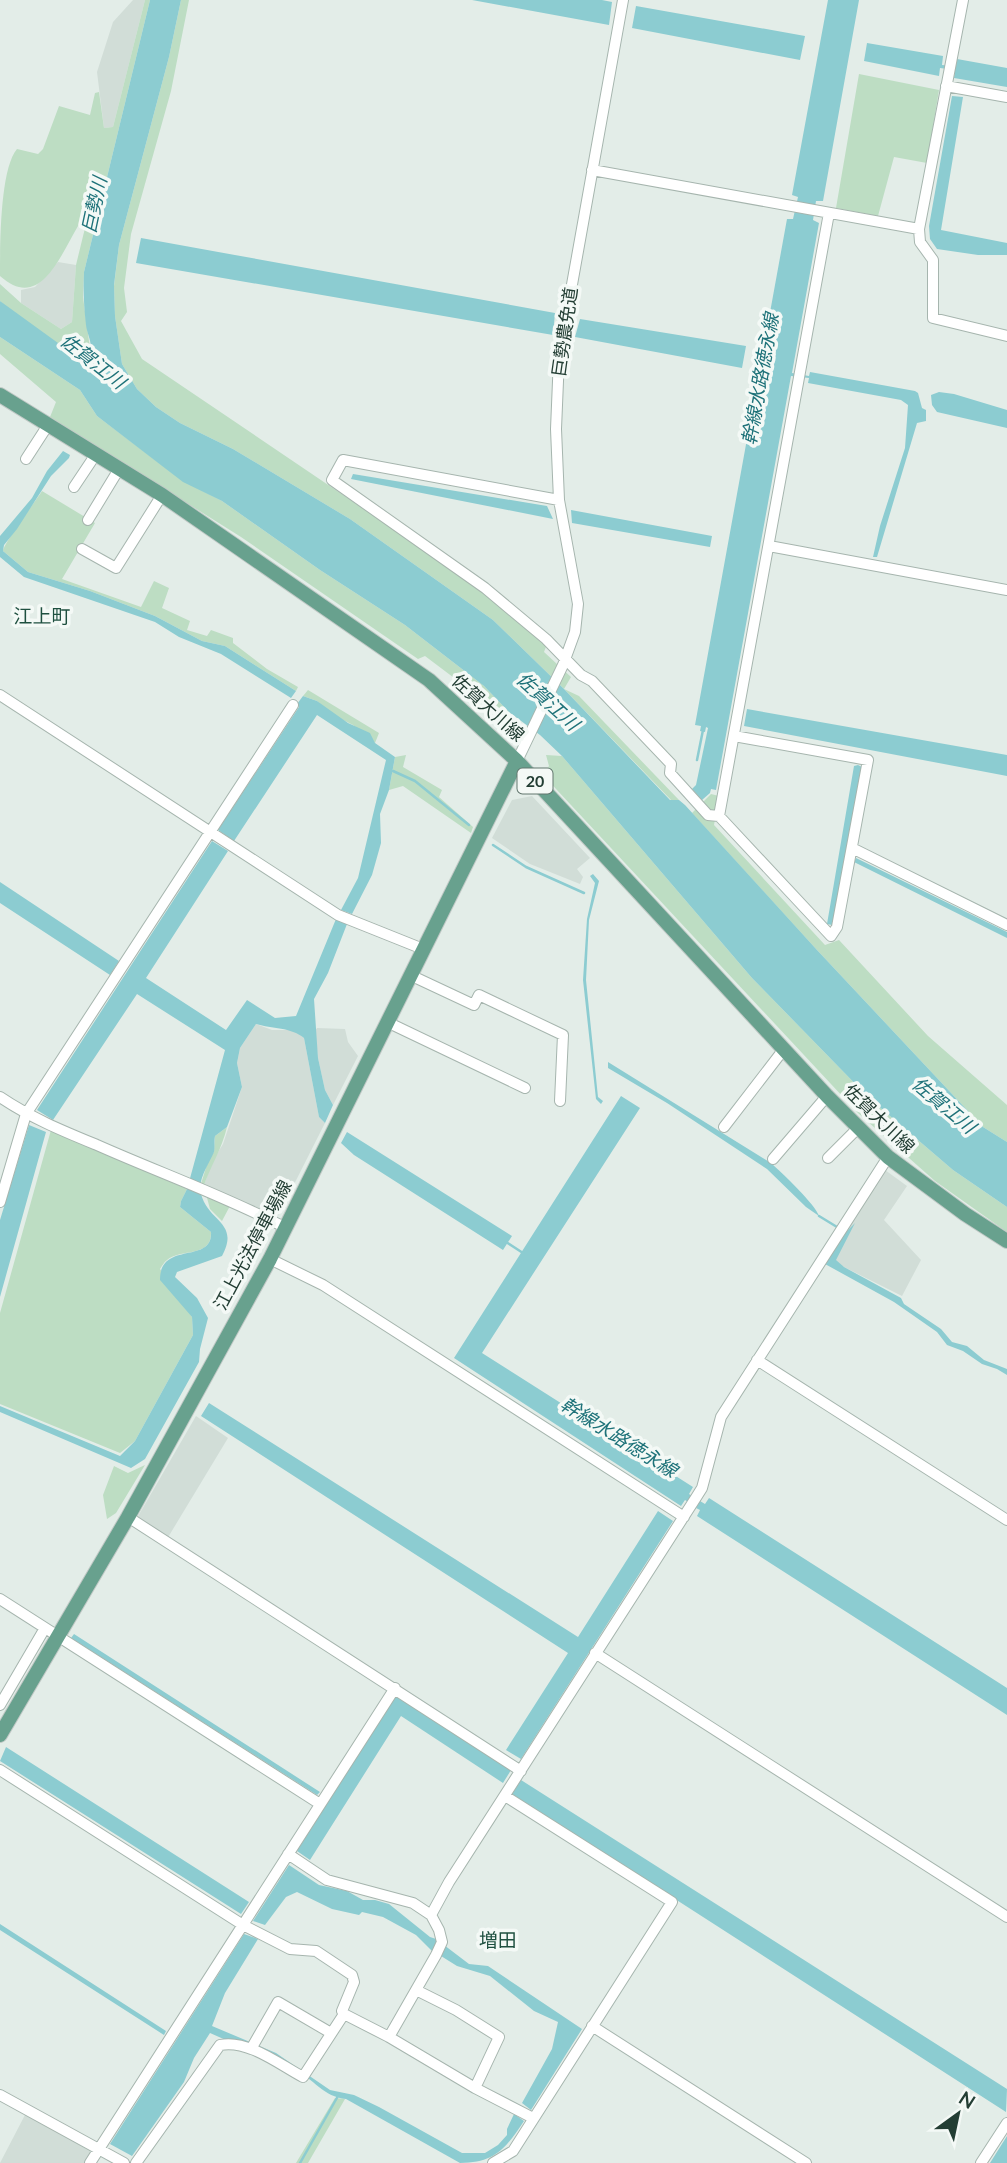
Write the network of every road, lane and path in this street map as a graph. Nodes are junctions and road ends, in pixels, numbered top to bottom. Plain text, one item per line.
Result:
1 (623, 0) edge
2 (963, 0) edge
3 (946, 86) junction
4 (1007, 97) edge
5 (592, 170) junction
6 (823, 212) junction
7 (919, 229) junction
8 (1007, 336) edge
9 (0, 395) edge
10 (48, 425) junction
11 (96, 454) junction
12 (26, 458) dead end
13 (119, 468) junction
14 (74, 487) dead end
15 (162, 495) junction
16 (559, 500) junction
17 (88, 520) dead end
18 (769, 546) junction
19 (82, 549) dead end
20 (1007, 590) edge
21 (564, 662) junction
22 (0, 695) edge
23 (293, 705) dead end
24 (734, 736) junction
25 (517, 761) junction
26 (719, 816) junction
27 (210, 832) junction
28 (852, 848) junction
29 (1007, 925) edge
30 (423, 949) junction
31 (410, 975) junction
32 (387, 1022) junction
33 (784, 1049) junction
34 (525, 1088) dead end
35 (827, 1096) junction
36 (0, 1097) edge
37 (560, 1101) dead end
38 (26, 1114) junction
39 (724, 1127) dead end
40 (858, 1128) junction
41 (888, 1157) junction
42 (828, 1158) dead end
43 (773, 1159) dead end
44 (0, 1202) edge
45 (286, 1228) junction
46 (1007, 1241) edge
47 (270, 1259) junction
48 (757, 1360) junction
49 (128, 1517) junction
50 (684, 1517) junction
51 (1007, 1520) edge
52 (0, 1599) edge
53 (51, 1632) junction
54 (595, 1653) junction
55 (395, 1688) junction
56 (0, 1705) edge
57 (0, 1735) edge
58 (0, 1770) edge
59 (521, 1771) junction
60 (505, 1796) junction
61 (320, 1804) junction
62 (296, 1860) junction
63 (431, 1915) junction
64 (1007, 1917) edge
65 (243, 1925) junction
66 (416, 1990) junction
67 (344, 2014) junction
68 (592, 2026) junction
69 (331, 2033) junction
70 (389, 2037) junction
71 (253, 2044) junction
72 (475, 2088) junction
73 (0, 2095) edge
74 (533, 2118) junction
75 (1007, 2123) edge
76 (99, 2150) junction
77 (117, 2159) edge
78 (90, 2163) edge
79 (136, 2163) edge
80 (493, 2163) edge
81 (806, 2163) edge
82 (981, 2163) edge

1 - 5 street, 巨勢農免道
2 - 3 street
3 - 4 street
3 - 7 street
5 - 6 street
5 - 16 street, 巨勢農免道
6 - 7 street
6 - 18 street
7 - 8 street
9 - 10 main road, 佐賀大川線 / 20
10 - 11 main road, 佐賀大川線 / 20
10 - 12 street
11 - 13 main road, 佐賀大川線 / 20
11 - 14 street
13 - 15 main road, 佐賀大川線 / 20
13 - 17 street
15 - 19 street
15 - 25 main road, 佐賀大川線 / 20
16 - 21 street, 巨勢農免道
16 - 21 street
18 - 20 street
18 - 24 street
21 - 25 street, 巨勢農免道
21 - 26 street
22 - 27 street
23 - 27 street
24 - 26 street
24 - 28 street
25 - 30 main road, 江上光法停車場線
25 - 33 main road, 佐賀大川線 / 20
26 - 28 street
27 - 30 street
27 - 38 street
28 - 29 street
30 - 31 main road, 江上光法停車場線
31 - 32 main road, 江上光法停車場線
31 - 37 street
32 - 34 street
32 - 45 main road, 江上光法停車場線
33 - 35 main road, 佐賀大川線 / 20
33 - 39 street
35 - 40 main road, 佐賀大川線 / 20
35 - 43 street
36 - 38 street
38 - 44 street
38 - 45 street
40 - 41 main road, 佐賀大川線 / 20
40 - 42 street
41 - 46 main road, 佐賀大川線 / 20
41 - 48 street
45 - 47 main road, 江上光法停車場線
47 - 49 main road, 江上光法停車場線
47 - 50 street
48 - 50 street
48 - 51 street
49 - 53 main road, 江上光法停車場線
49 - 55 street
50 - 54 street
52 - 53 street
53 - 56 street
53 - 57 main road, 江上光法停車場線
53 - 61 street
54 - 59 street
54 - 64 street
55 - 59 street
55 - 61 street
58 - 65 street
59 - 60 street
60 - 63 street
60 - 68 street
61 - 62 street
62 - 63 street
62 - 65 street
63 - 66 street
65 - 67 street
65 - 76 street
66 - 70 street
66 - 72 street
67 - 69 street
67 - 70 street
68 - 74 street
68 - 81 street
69 - 71 street
69 - 71 street
70 - 72 street
71 - 79 street
72 - 74 street
73 - 76 street
74 - 80 street
75 - 82 street
76 - 77 street
76 - 78 street

